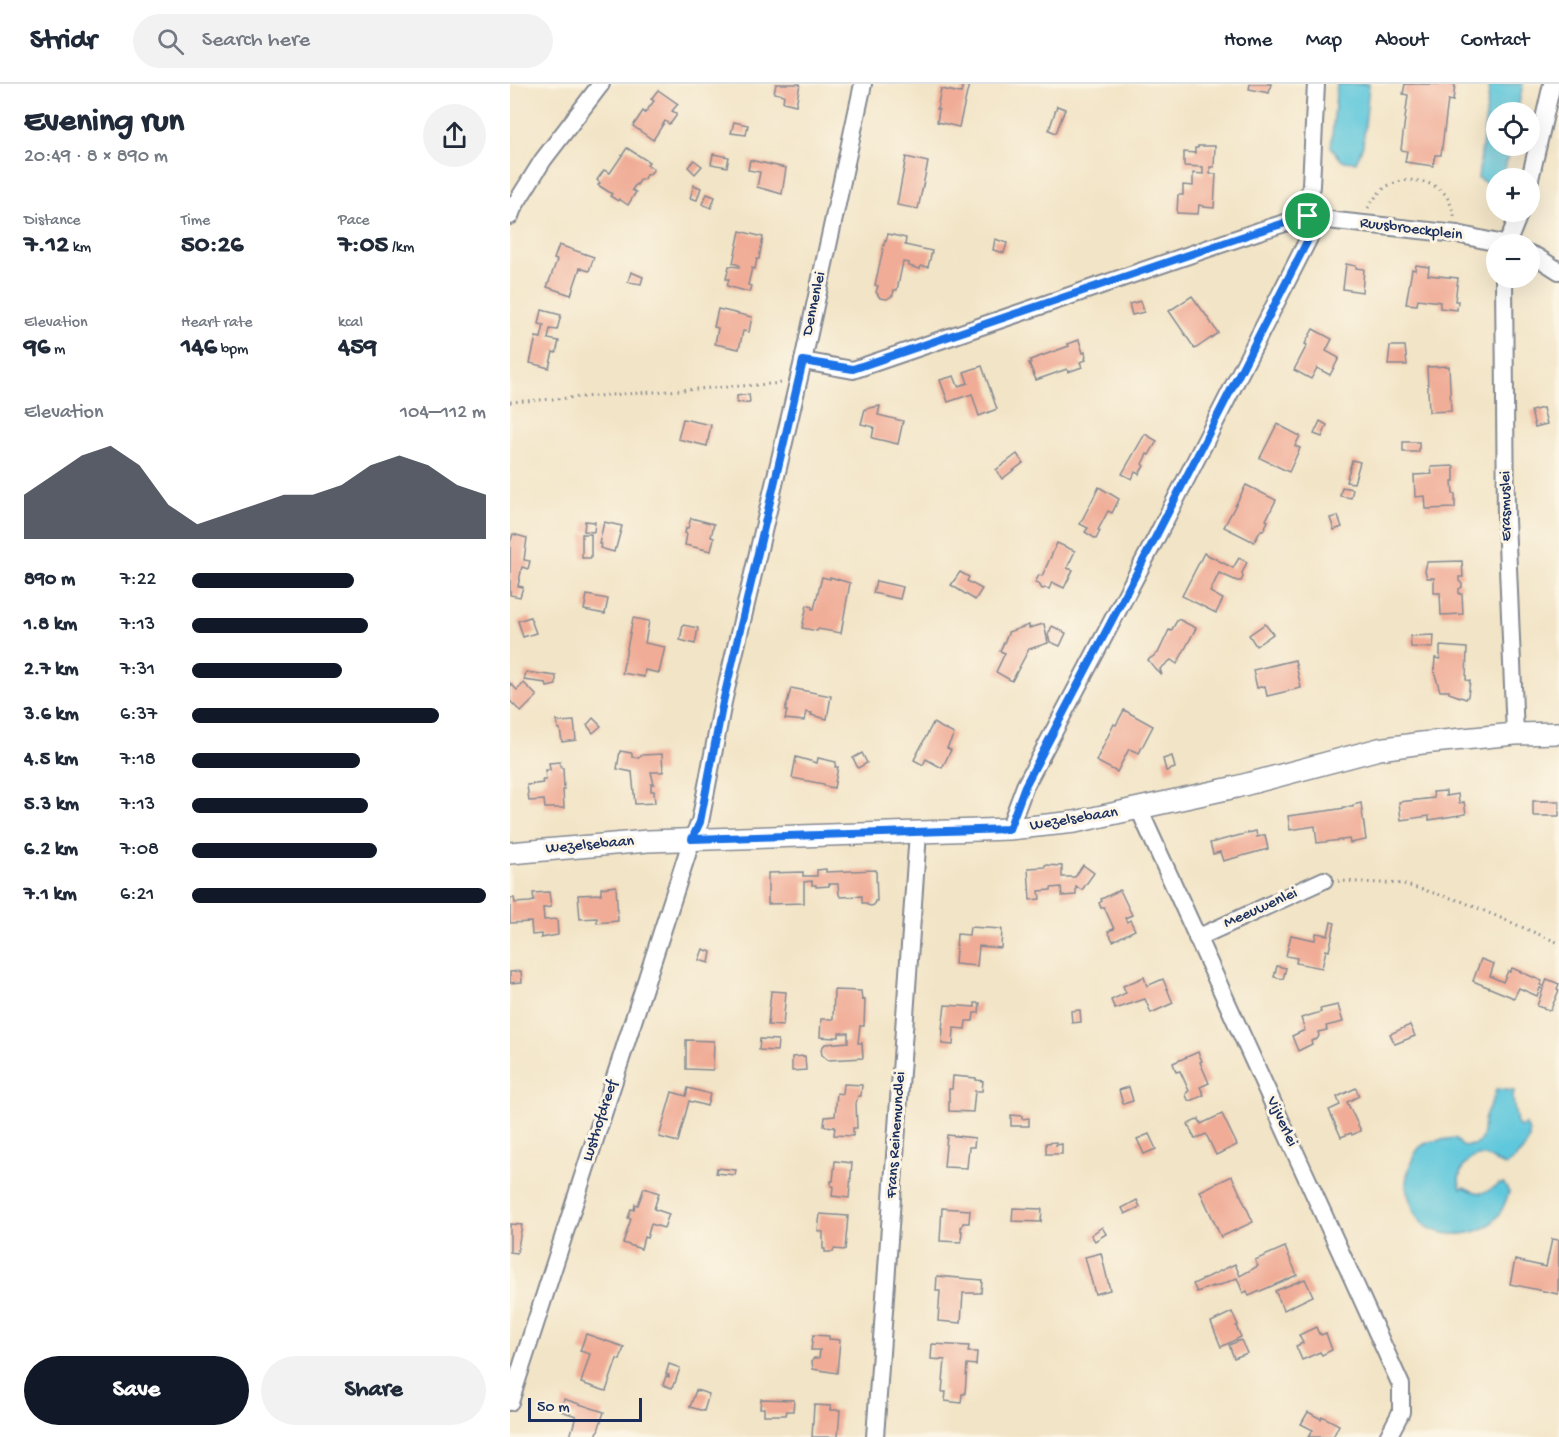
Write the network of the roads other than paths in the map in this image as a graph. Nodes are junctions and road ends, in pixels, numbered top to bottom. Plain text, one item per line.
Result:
1 (601, 84) edge
2 (863, 84) edge
3 (1316, 84) edge
4 (1552, 84) edge
5 (1533, 168) edge
6 (510, 216) edge
7 (1308, 216) junction
8 (1486, 240) edge
9 (1540, 259) edge
10 (1559, 272) edge
11 (1504, 288) edge
12 (803, 361) junction
13 (1559, 733) edge
14 (1515, 734) junction
15 (1139, 809) junction
16 (1009, 829) junction
17 (918, 832) junction
18 (692, 839) junction
19 (510, 853) edge
20 (1324, 880) road end
21 (1197, 938) junction
22 (510, 1402) edge
23 (875, 1437) edge
24 (1388, 1437) edge

1 - 6 street
2 - 12 street, Dennenlei
3 - 7 street
4 - 5 street
7 - 8 street, Ruusbroeckplein
7 - 12 street
7 - 16 street
9 - 10 street
11 - 14 street, Erasmuslei
12 - 18 street, Dennenlei
13 - 14 street, Wezelsebaan
14 - 15 street, Wezelsebaan
15 - 16 street, Wezelsebaan
15 - 21 street, Vijverlei
16 - 17 street, Wezelsebaan
17 - 18 street, Wezelsebaan
17 - 23 street, Frans Reinemundlei
18 - 19 street, Wezelsebaan
18 - 22 street, Lusthofdreef
20 - 21 street, Meeuwenlei
21 - 24 street, Vijverlei

